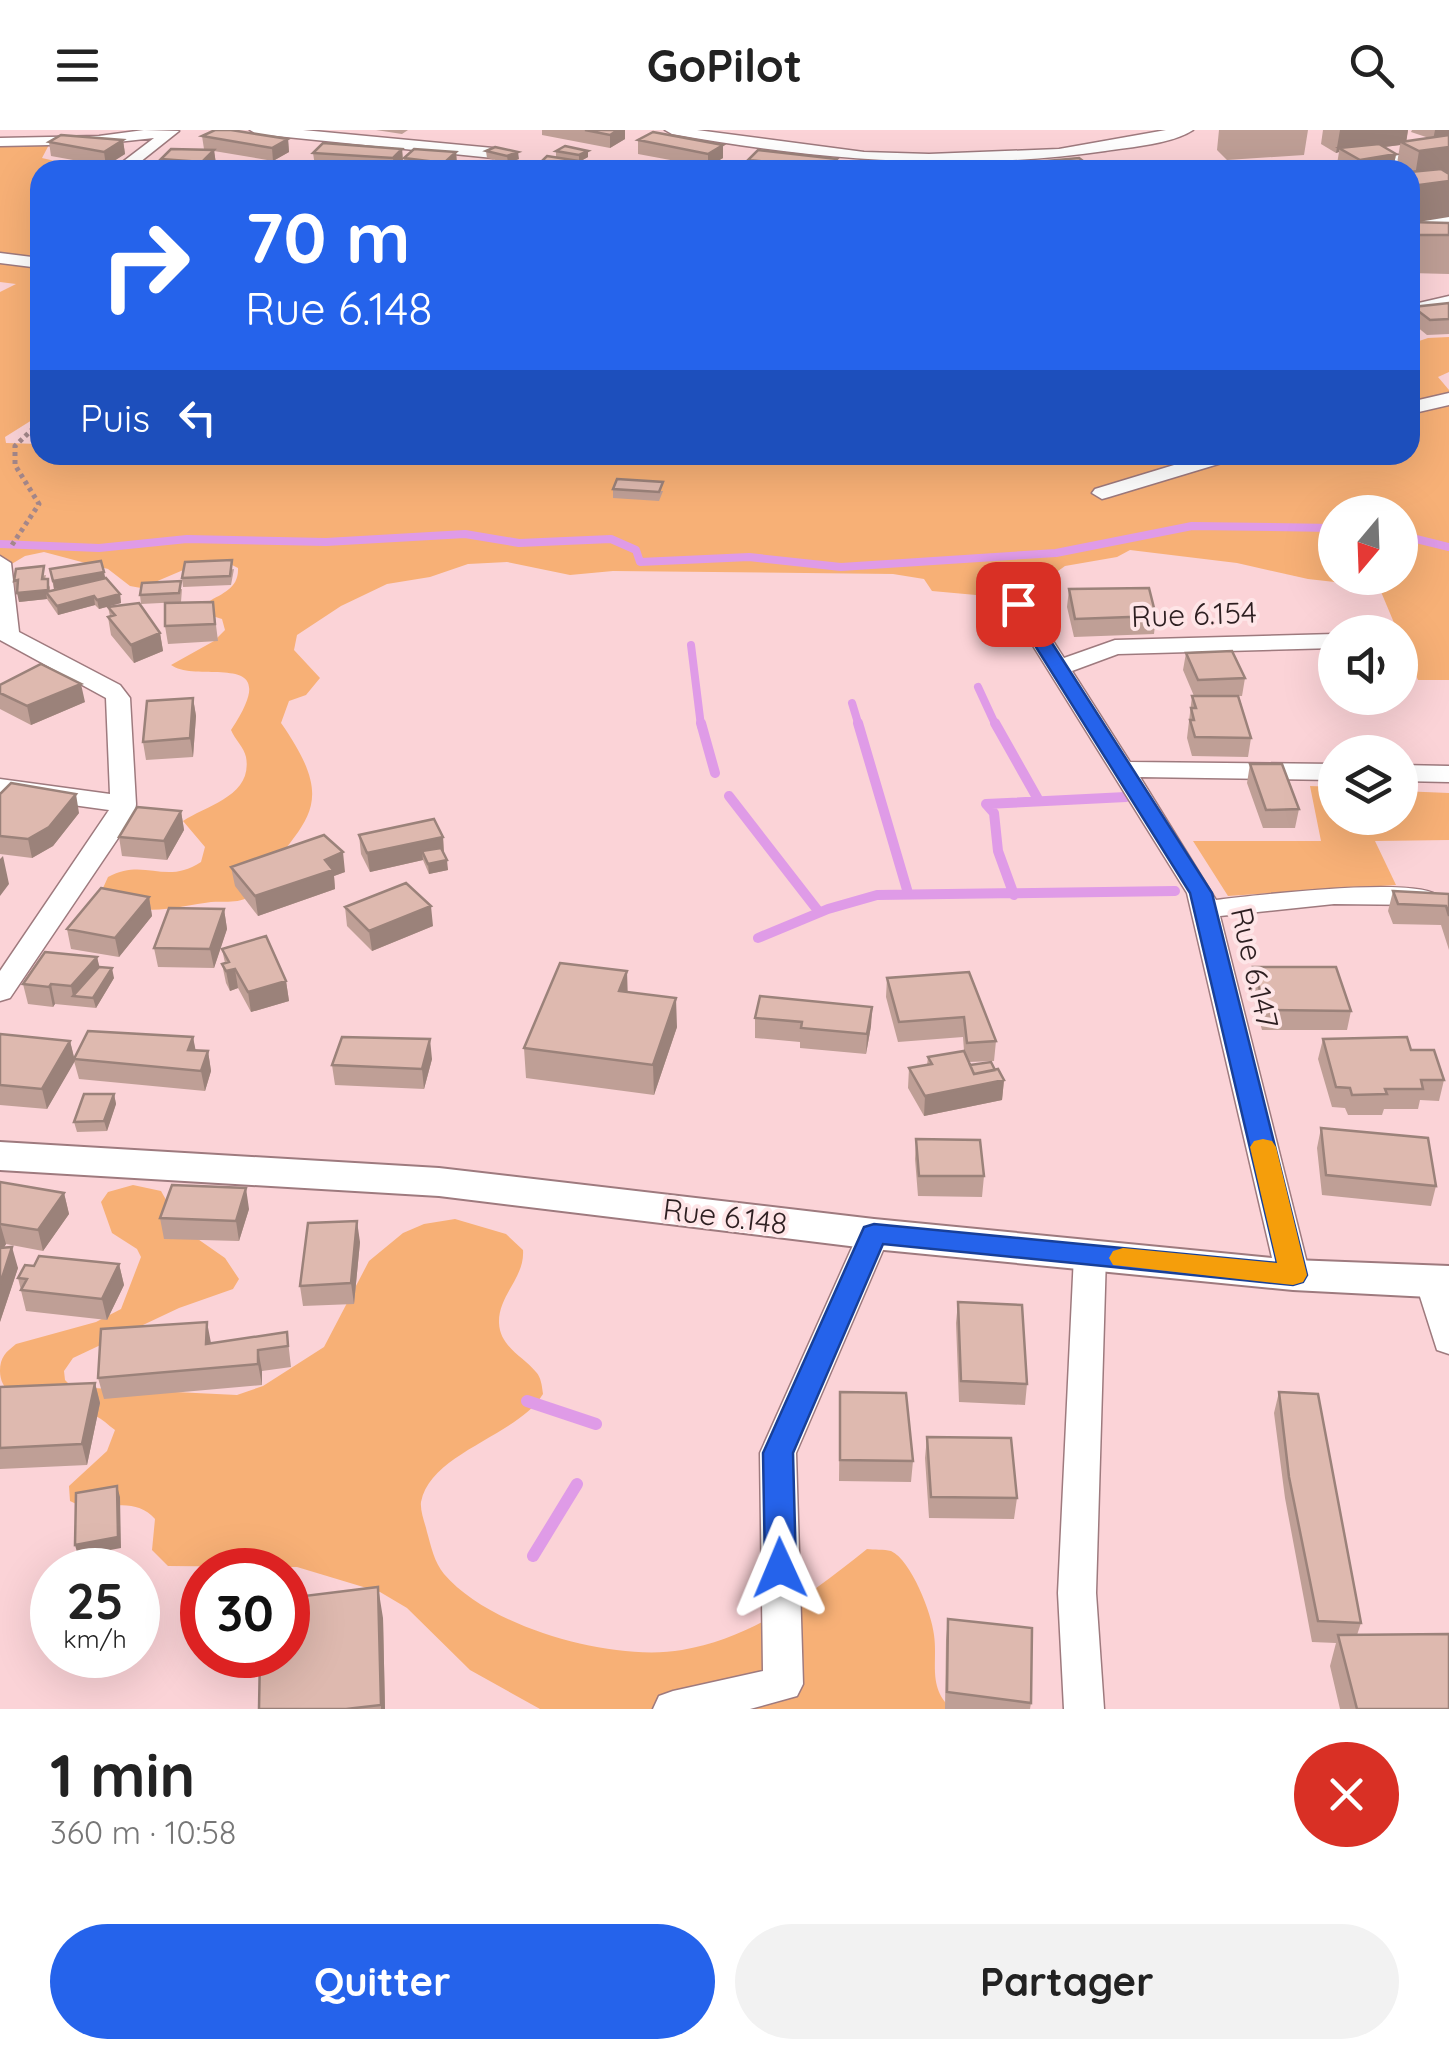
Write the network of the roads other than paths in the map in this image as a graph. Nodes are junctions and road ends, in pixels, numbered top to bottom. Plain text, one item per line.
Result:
1 (258, 130) edge
2 (672, 130) edge
3 (1186, 130) edge
4 (173, 131) edge
5 (0, 142) edge
6 (493, 153) edge
7 (1449, 153) edge
8 (134, 160) edge
9 (1399, 160) edge
10 (1449, 220) edge
11 (1420, 224) edge
12 (0, 258) edge
13 (30, 261) edge
14 (1449, 301) edge
15 (1420, 308) edge
16 (1449, 399) edge
17 (1420, 406) edge
18 (1195, 465) edge
19 (1102, 493) dead end
20 (0, 563) edge
21 (1018, 604) dead end
22 (1318, 641) edge
23 (1059, 668) junction
24 (1124, 769) junction
25 (1318, 772) edge
26 (1418, 773) edge
27 (1449, 774) edge
28 (0, 787) edge
29 (122, 804) junction
30 (1439, 898) edge
31 (1208, 909) junction
32 (0, 992) edge
33 (0, 1156) edge
34 (874, 1234) junction
35 (1090, 1255) junction
36 (1293, 1275) junction
37 (1440, 1281) edge
38 (1449, 1342) edge
39 (673, 1709) edge
40 (1084, 1709) edge

1 - 6 street
2 - 3 street
4 - 5 street
4 - 8 street
7 - 9 street
10 - 11 street
12 - 13 street
14 - 15 street
16 - 17 street
18 - 19 street
20 - 29 street
21 - 23 street, Rue 6.147
22 - 23 street, Rue 6.154
23 - 24 street, Rue 6.147
24 - 25 street
24 - 31 street, Rue 6.147
26 - 27 street
28 - 29 street
29 - 32 street
30 - 31 street
31 - 36 street, Rue 6.147
33 - 34 street, Rue 6.148
34 - 35 street, Rue 6.148
34 - 39 street
35 - 36 street, Rue 6.148
35 - 40 street
36 - 37 street, Rue 6.148
37 - 38 street

